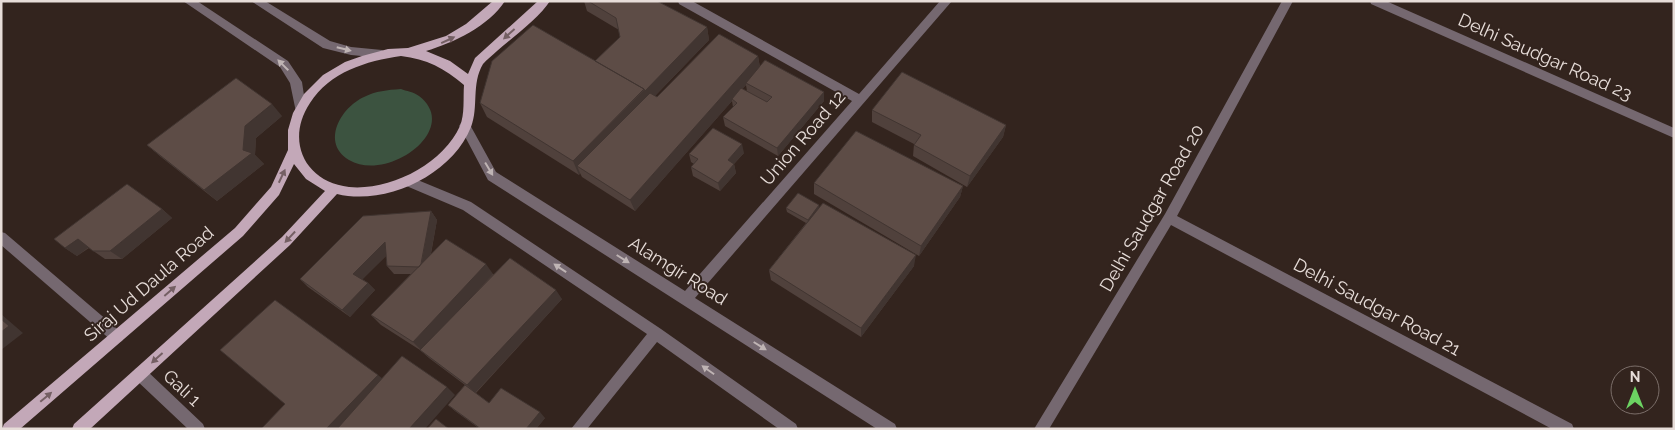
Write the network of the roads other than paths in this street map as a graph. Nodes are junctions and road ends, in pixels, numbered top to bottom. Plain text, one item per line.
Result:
1 (188, 1) edge
2 (256, 1) edge
3 (500, 1) edge
4 (545, 1) edge
5 (683, 1) edge
6 (947, 1) edge
7 (1288, 1) edge
8 (1375, 1) edge
9 (401, 52) junction
10 (382, 54) junction
11 (470, 83) junction
12 (860, 100) junction
13 (300, 109) junction
14 (465, 126) junction
15 (1674, 134) edge
16 (294, 151) junction
17 (408, 181) junction
18 (335, 188) junction
19 (1169, 218) junction
20 (1, 237) edge
21 (686, 299) junction
22 (656, 334) junction
23 (117, 337) junction
24 (140, 374) junction
25 (9, 429) edge
26 (79, 429) edge
27 (198, 429) edge
28 (578, 429) edge
29 (791, 429) edge
30 (890, 429) edge
31 (1041, 429) edge
32 (1567, 429) edge

13 -> 1 street
2 -> 10 street
9 -> 3 main road
4 -> 11 main road
5 - 12 street
6 - 12 street, Union Road 12
7 - 19 street, Delhi Saudgar Road 20
8 - 15 street, Delhi Saudgar Road 23
9 - 10 main road
9 - 11 main road
10 - 13 main road
11 - 14 main road
12 - 21 street, Union Road 12
13 - 16 main road
14 - 17 main road
14 -> 21 street, Alamgir Road
16 - 18 main road
23 -> 16 main road, Siraj Ud Daula Road
17 - 18 main road
22 -> 17 street
18 -> 24 main road
19 - 31 street, Delhi Saudgar Road 20
19 - 32 street, Delhi Saudgar Road 21
20 - 23 street
21 -> 30 street, Alamgir Road
22 - 28 street
29 -> 22 street
25 -> 23 main road, Siraj Ud Daula Road
24 - 26 main road
24 - 27 street, Gali 1

